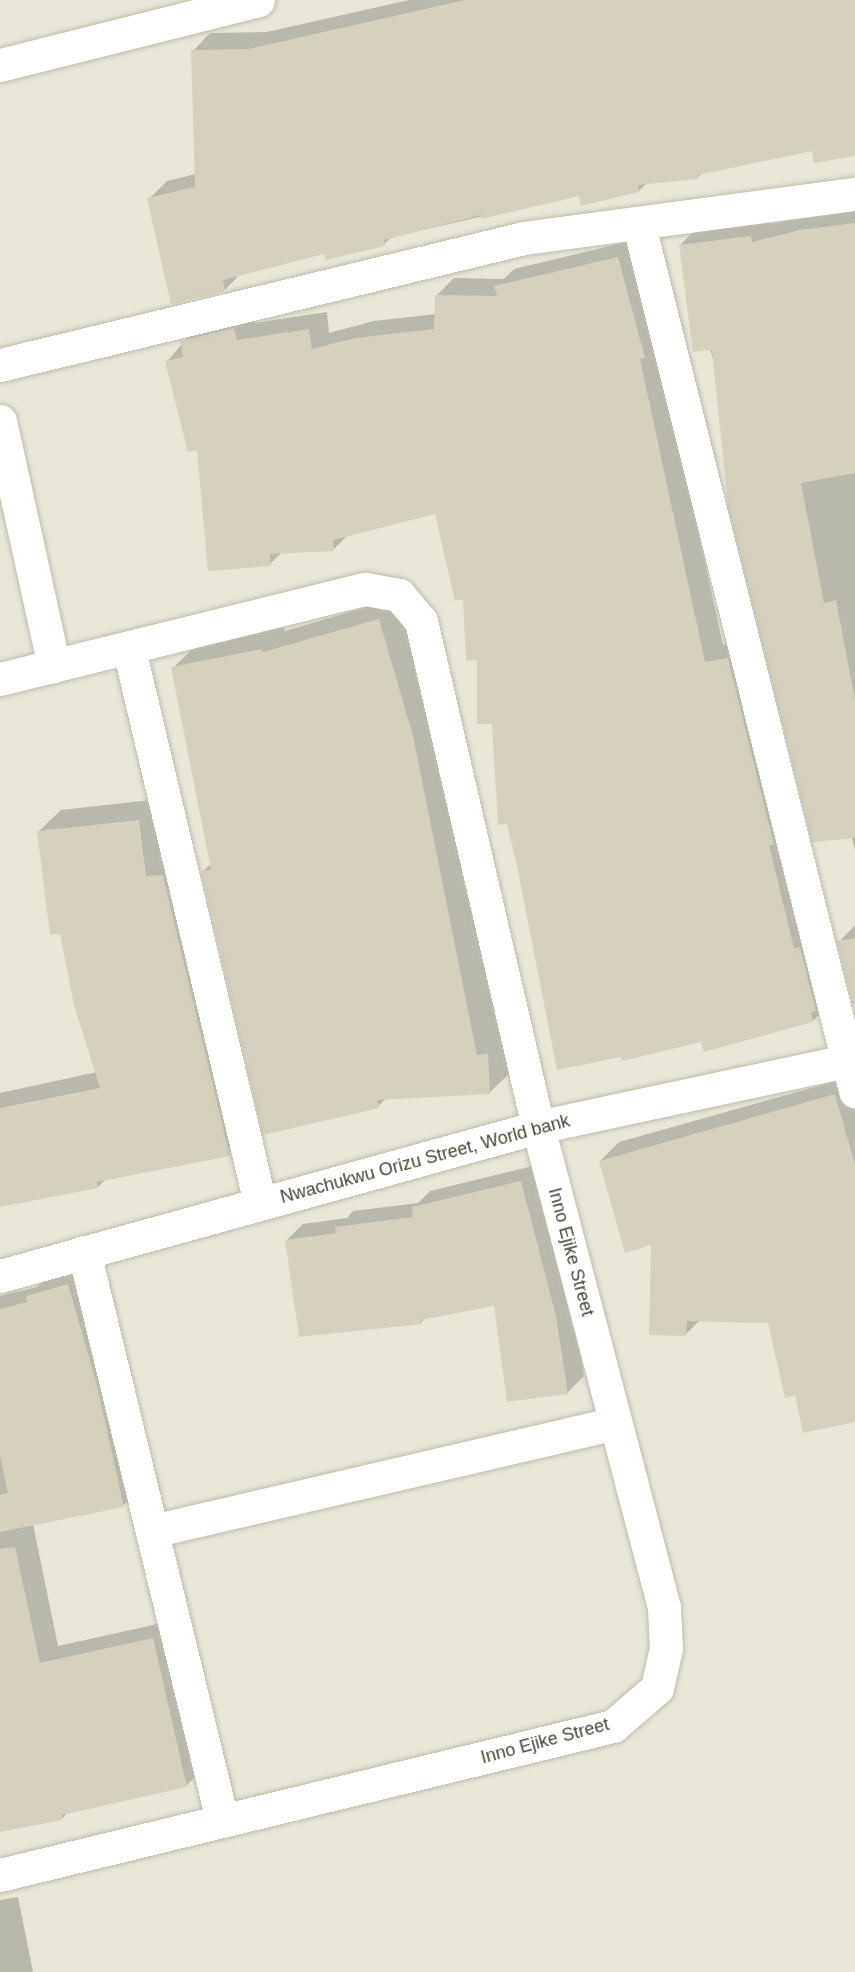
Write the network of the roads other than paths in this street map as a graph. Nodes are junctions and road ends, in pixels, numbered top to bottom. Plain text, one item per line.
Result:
1 (258, 0) edge
2 (0, 65) edge
3 (855, 195) edge
4 (639, 225) junction
5 (0, 365) edge
6 (0, 421) edge
7 (129, 649) junction
8 (54, 666) junction
9 (0, 679) edge
10 (852, 1070) edge
11 (538, 1127) junction
12 (260, 1203) junction
13 (84, 1252) junction
14 (0, 1276) edge
15 (615, 1424) junction
16 (152, 1531) junction
17 (222, 1820) junction
18 (0, 1875) edge

1 - 2 street
3 - 4 street
4 - 5 street
4 - 10 street
6 - 8 street
7 - 8 street, Inno Ejike Street
7 - 11 street, Inno Ejike Street
7 - 12 street
8 - 9 street, Inno Ejike Street
10 - 11 street, Nwachukwu Orizu Street, World bank
11 - 12 street, Nwachukwu Orizu Street, World bank
11 - 15 street, Inno Ejike Street
12 - 13 street, Nwachukwu Orizu Street, World bank
13 - 14 street, Nwachukwu Orizu Street, World bank
13 - 16 street
15 - 16 street
15 - 17 street, Inno Ejike Street
16 - 17 street
17 - 18 street, Inno Ejike Street

